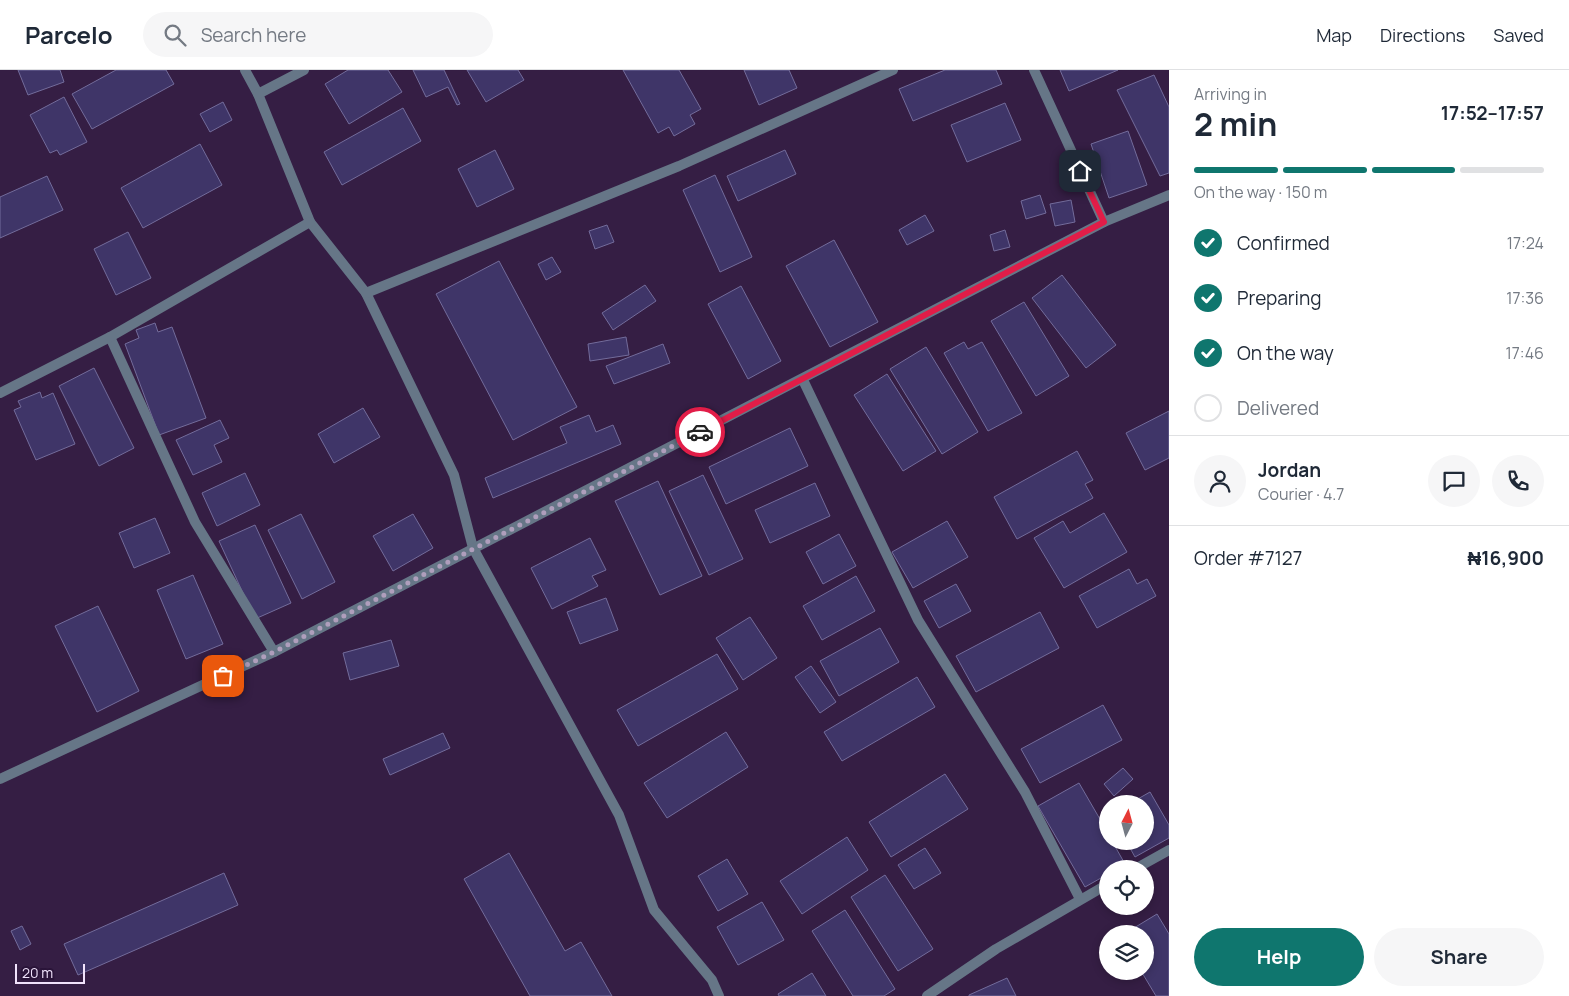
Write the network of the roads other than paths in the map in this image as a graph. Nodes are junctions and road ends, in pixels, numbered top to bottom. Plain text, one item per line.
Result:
1 (245, 70) edge
2 (304, 70) edge
3 (893, 70) edge
4 (1034, 70) edge
5 (258, 94) junction
6 (1169, 195) edge
7 (310, 222) junction
8 (1104, 222) junction
9 (366, 294) junction
10 (110, 337) junction
11 (803, 380) junction
12 (0, 393) edge
13 (474, 548) junction
14 (274, 652) junction
15 (0, 779) edge
16 (1169, 850) edge
17 (1151, 860) edge
18 (1099, 889) edge
19 (1080, 899) junction
20 (718, 996) edge
21 (927, 996) edge

1 - 5 street
2 - 5 street
3 - 9 street
4 - 8 street
5 - 7 street
6 - 8 street
7 - 9 street
7 - 10 street
8 - 11 street
9 - 13 street
10 - 12 street
10 - 14 street
11 - 13 street
11 - 19 street
13 - 14 street
13 - 20 street
14 - 15 street
16 - 17 street
18 - 19 street
19 - 21 street

